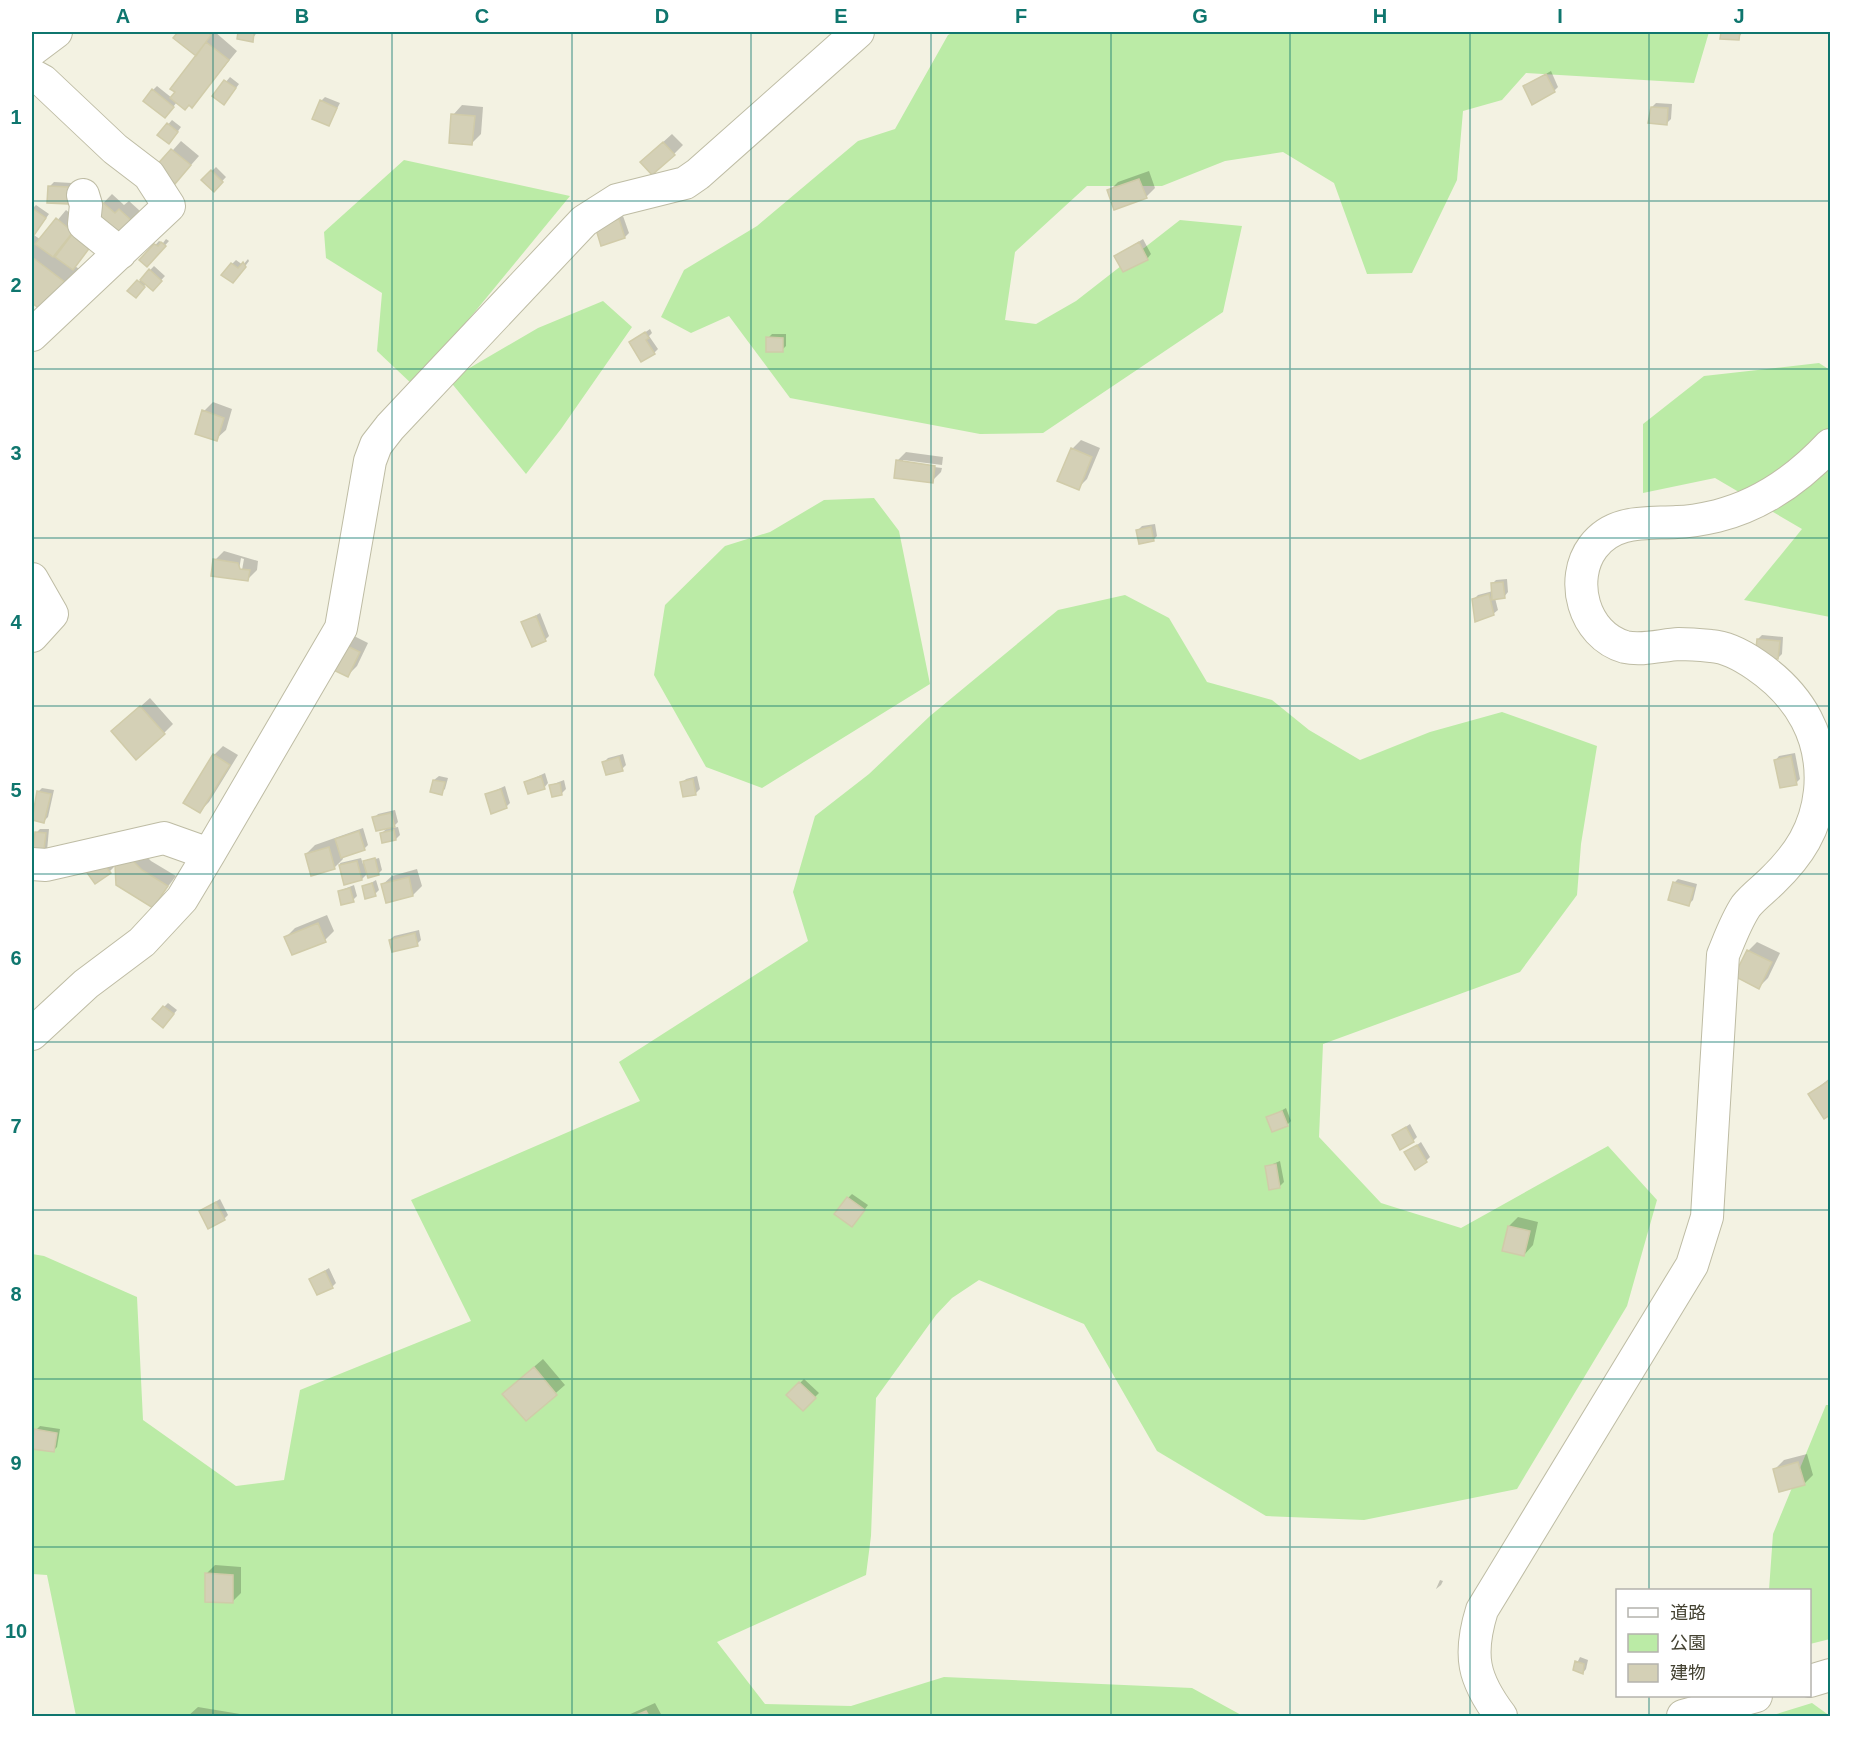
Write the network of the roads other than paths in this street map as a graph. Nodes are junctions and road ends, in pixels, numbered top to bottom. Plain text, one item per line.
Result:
1 (56, 32) edge
2 (858, 32) edge
3 (32, 50) edge
4 (32, 75) edge
5 (83, 195) dead end
6 (120, 253) junction
7 (32, 335) edge
8 (1830, 445) edge
9 (32, 579) edge
10 (32, 636) edge
11 (209, 854) junction
12 (32, 864) edge
13 (32, 1034) edge
14 (1830, 1675) edge
15 (1811, 1680) edge
16 (1749, 1697) edge
17 (1501, 1716) edge
18 (1683, 1716) edge

1 - 3 street
2 - 11 street
4 - 6 street
5 - 6 street
6 - 7 street
8 - 17 street
9 - 10 street
11 - 12 street
11 - 13 street
14 - 15 street
16 - 18 street

